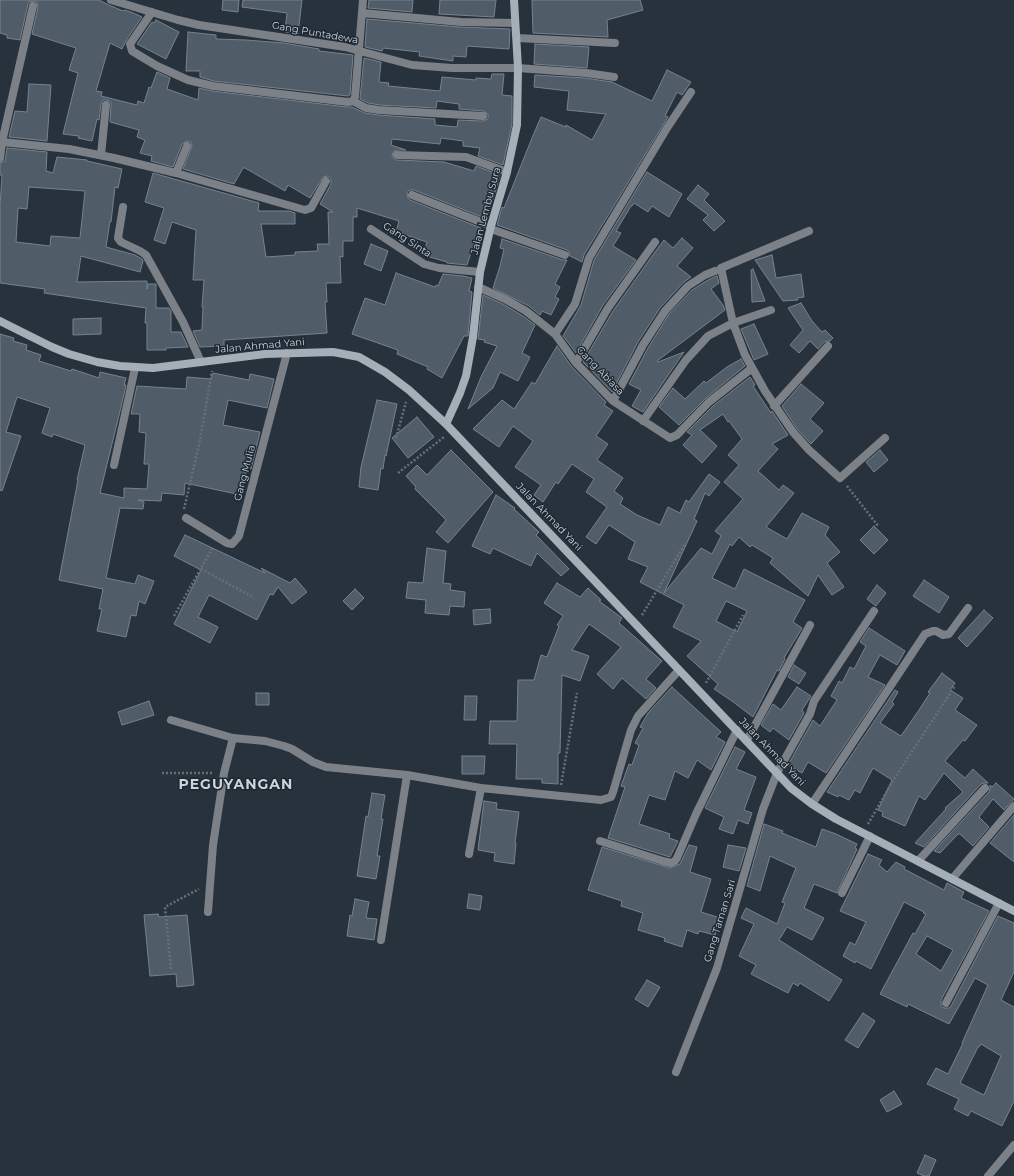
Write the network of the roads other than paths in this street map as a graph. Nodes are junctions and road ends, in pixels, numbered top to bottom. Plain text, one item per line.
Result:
1 (111, 0) edge
2 (362, 0) edge
3 (514, 0) edge
4 (33, 6) dead end
5 (152, 12) junction
6 (362, 13) junction
7 (516, 23) junction
8 (517, 38) junction
9 (615, 43) dead end
10 (358, 51) junction
11 (518, 68) junction
12 (614, 76) dead end
13 (691, 92) dead end
14 (353, 101) junction
15 (106, 105) dead end
16 (483, 116) dead end
17 (2, 142) junction
18 (187, 146) dead end
19 (101, 155) junction
20 (397, 155) dead end
21 (0, 158) edge
22 (507, 172) junction
23 (176, 173) junction
24 (326, 181) dead end
25 (412, 196) dead end
26 (123, 207) dead end
27 (491, 227) junction
28 (371, 229) dead end
29 (809, 231) dead end
30 (655, 242) dead end
31 (565, 255) dead end
32 (715, 271) dead end
33 (480, 272) junction
34 (478, 287) junction
35 (771, 310) dead end
36 (0, 321) edge
37 (733, 323) junction
38 (555, 334) junction
39 (828, 346) dead end
40 (287, 353) junction
41 (201, 362) junction
42 (576, 363) junction
43 (135, 368) junction
44 (752, 368) junction
45 (613, 401) junction
46 (774, 406) junction
47 (643, 421) junction
48 (446, 424) junction
49 (885, 438) dead end
50 (114, 465) dead end
51 (186, 518) road end
52 (968, 608) dead end
53 (874, 611) dead end
54 (810, 625) dead end
55 (680, 670) junction
56 (171, 720) dead end
57 (737, 730) junction
58 (233, 738) junction
59 (746, 740) junction
60 (777, 773) junction
61 (407, 774) junction
62 (481, 788) junction
63 (985, 788) dead end
64 (812, 804) junction
65 (1014, 806) edge
66 (870, 836) junction
67 (600, 841) dead end
68 (469, 854) dead end
69 (918, 861) junction
70 (952, 879) junction
71 (842, 893) dead end
72 (999, 903) junction
73 (1014, 911) edge
74 (208, 912) dead end
75 (381, 940) dead end
76 (946, 1003) dead end
77 (676, 1072) dead end
78 (1014, 1146) edge
79 (988, 1176) edge

1 - 5 street, Gang Puntadewa
2 - 6 street
3 - 7 main road, Jalan Lembu Sura
4 - 17 street
5 - 10 street, Gang Puntadewa
5 - 14 street
6 - 7 street
6 - 10 street
7 - 8 main road, Jalan Lembu Sura
8 - 9 street
8 - 11 main road, Jalan Lembu Sura
10 - 11 street, Gang Puntadewa
10 - 14 street
11 - 12 street, Gang Puntadewa
11 - 22 main road, Jalan Lembu Sura
13 - 38 street
14 - 16 street
15 - 19 street
17 - 19 street
17 - 21 street
18 - 23 street
19 - 23 street
20 - 22 street
22 - 27 main road, Jalan Lembu Sura
23 - 24 street
25 - 27 street
26 - 41 street
27 - 31 street
27 - 33 main road, Jalan Lembu Sura
28 - 33 street, Gang Sinta
29 - 37 street
30 - 42 street
32 - 45 street
33 - 34 main road, Jalan Lembu Sura
34 - 38 street, Gang Abiasa
34 - 48 main road, Jalan Lembu Sura
35 - 37 street
36 - 43 main road, Jalan Ahmad Yani
37 - 44 street
37 - 47 street
38 - 42 street, Gang Abiasa
39 - 46 street
40 - 41 main road, Jalan Ahmad Yani
40 - 48 main road, Jalan Ahmad Yani
40 - 51 street, Gang Mulia
41 - 43 main road, Jalan Ahmad Yani
42 - 45 street, Gang Abiasa
43 - 50 street
44 - 46 street
44 - 47 street, Gang Abiasa
45 - 47 street, Gang Abiasa
46 - 49 street
48 - 55 main road, Jalan Ahmad Yani
52 - 64 street
53 - 60 street, Gang Taman Sari
54 - 59 street
55 - 57 main road, Jalan Ahmad Yani
55 - 62 street
56 - 58 street
57 - 59 main road, Jalan Ahmad Yani
57 - 67 street
58 - 61 street
58 - 74 street
59 - 60 main road, Jalan Ahmad Yani
60 - 64 main road, Jalan Ahmad Yani
60 - 77 street, Gang Taman Sari
61 - 62 street
61 - 75 street
62 - 68 street
63 - 69 street
64 - 66 main road, Jalan Ahmad Yani
65 - 70 street
66 - 69 main road, Jalan Ahmad Yani
66 - 71 street
69 - 70 main road, Jalan Ahmad Yani
70 - 72 main road, Jalan Ahmad Yani
72 - 73 main road, Jalan Ahmad Yani
72 - 76 street
78 - 79 street

